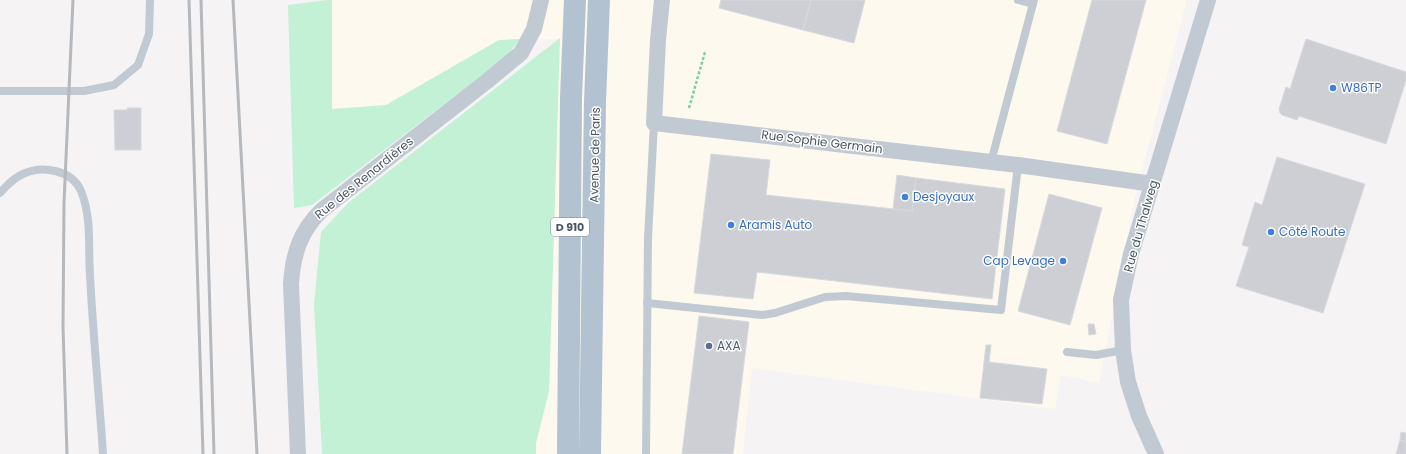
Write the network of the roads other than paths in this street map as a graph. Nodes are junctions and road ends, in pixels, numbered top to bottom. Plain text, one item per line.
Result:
1 (150, 0) edge
2 (541, 0) edge
3 (575, 0) edge
4 (598, 0) edge
5 (662, 0) edge
6 (1018, 0) edge
7 (1208, 0) edge
8 (1034, 2) edge
9 (0, 91) edge
10 (654, 123) junction
11 (991, 162) junction
12 (1018, 165) junction
13 (1153, 184) junction
14 (0, 193) edge
15 (647, 303) junction
16 (1123, 350) junction
17 (1067, 352) dead end
18 (103, 454) edge
19 (298, 454) edge
20 (568, 454) edge
21 (590, 454) edge
22 (646, 454) edge
23 (1156, 454) edge

1 - 9 lane
2 - 19 street, Rue des Renardières
3 - 20 main road, Avenue de Paris / D 910
4 - 21 main road, Avenue de Paris / D 910
5 - 10 street
6 - 8 lane
7 - 13 street, Rue du Thalweg
8 - 11 lane
10 - 11 street, Rue Sophie Germain
10 - 15 lane
11 - 12 street, Rue Sophie Germain
12 - 13 street, Rue Sophie Germain
12 - 15 lane
13 - 16 street, Rue du Thalweg
14 - 18 lane
15 - 22 lane
16 - 17 lane
16 - 23 street, Rue du Thalweg

